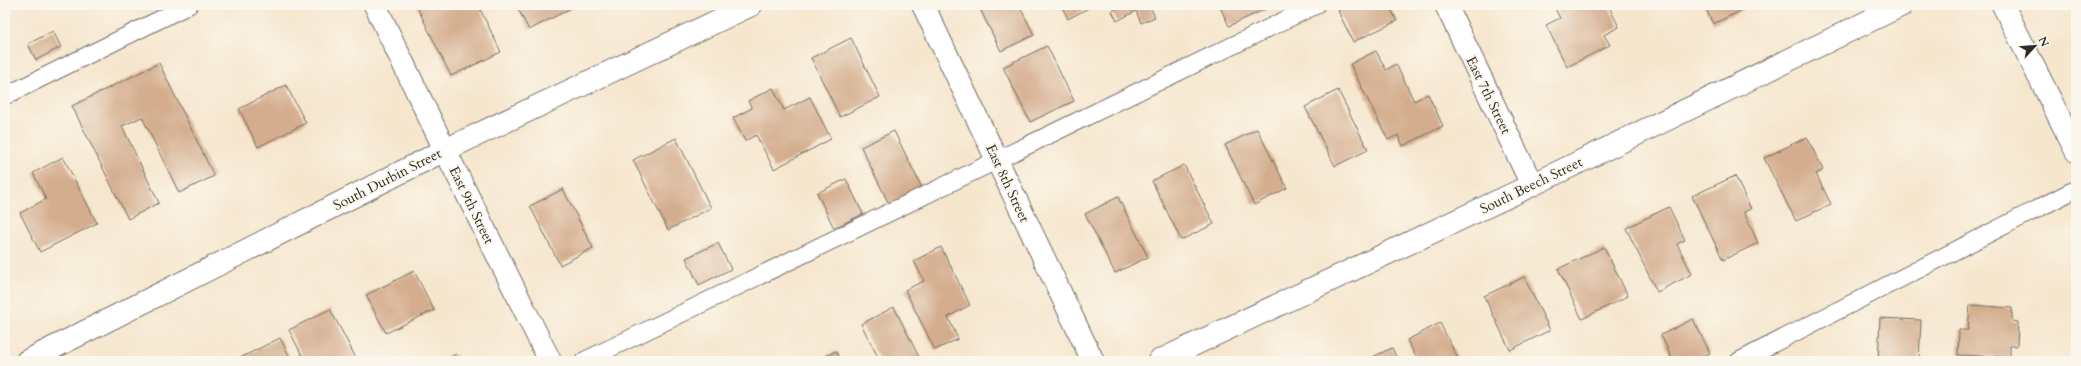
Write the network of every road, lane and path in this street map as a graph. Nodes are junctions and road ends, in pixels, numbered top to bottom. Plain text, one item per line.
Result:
1 (189, 5) edge
2 (375, 5) edge
3 (751, 5) edge
4 (923, 5) edge
5 (1316, 5) edge
6 (1446, 5) edge
7 (1902, 5) edge
8 (2003, 5) edge
9 (5, 96) edge
10 (445, 150) junction
11 (2076, 151) edge
12 (997, 160) junction
13 (1532, 185) junction
14 (2076, 190) edge
15 (27, 361) edge
16 (550, 361) edge
17 (584, 361) edge
18 (1093, 361) edge
19 (1159, 361) edge
20 (1739, 361) edge

1 - 9 lane
2 - 10 street, East 9th Street
3 - 10 street, South Durbin Street
4 - 12 street, East 8th Street
5 - 12 lane
6 - 13 street, East 7th Street
7 - 13 street, South Beech Street
8 - 11 street
10 - 15 street, South Durbin Street
10 - 16 street, East 9th Street
12 - 17 lane
12 - 18 street, East 8th Street
13 - 19 street, South Beech Street
14 - 20 lane

